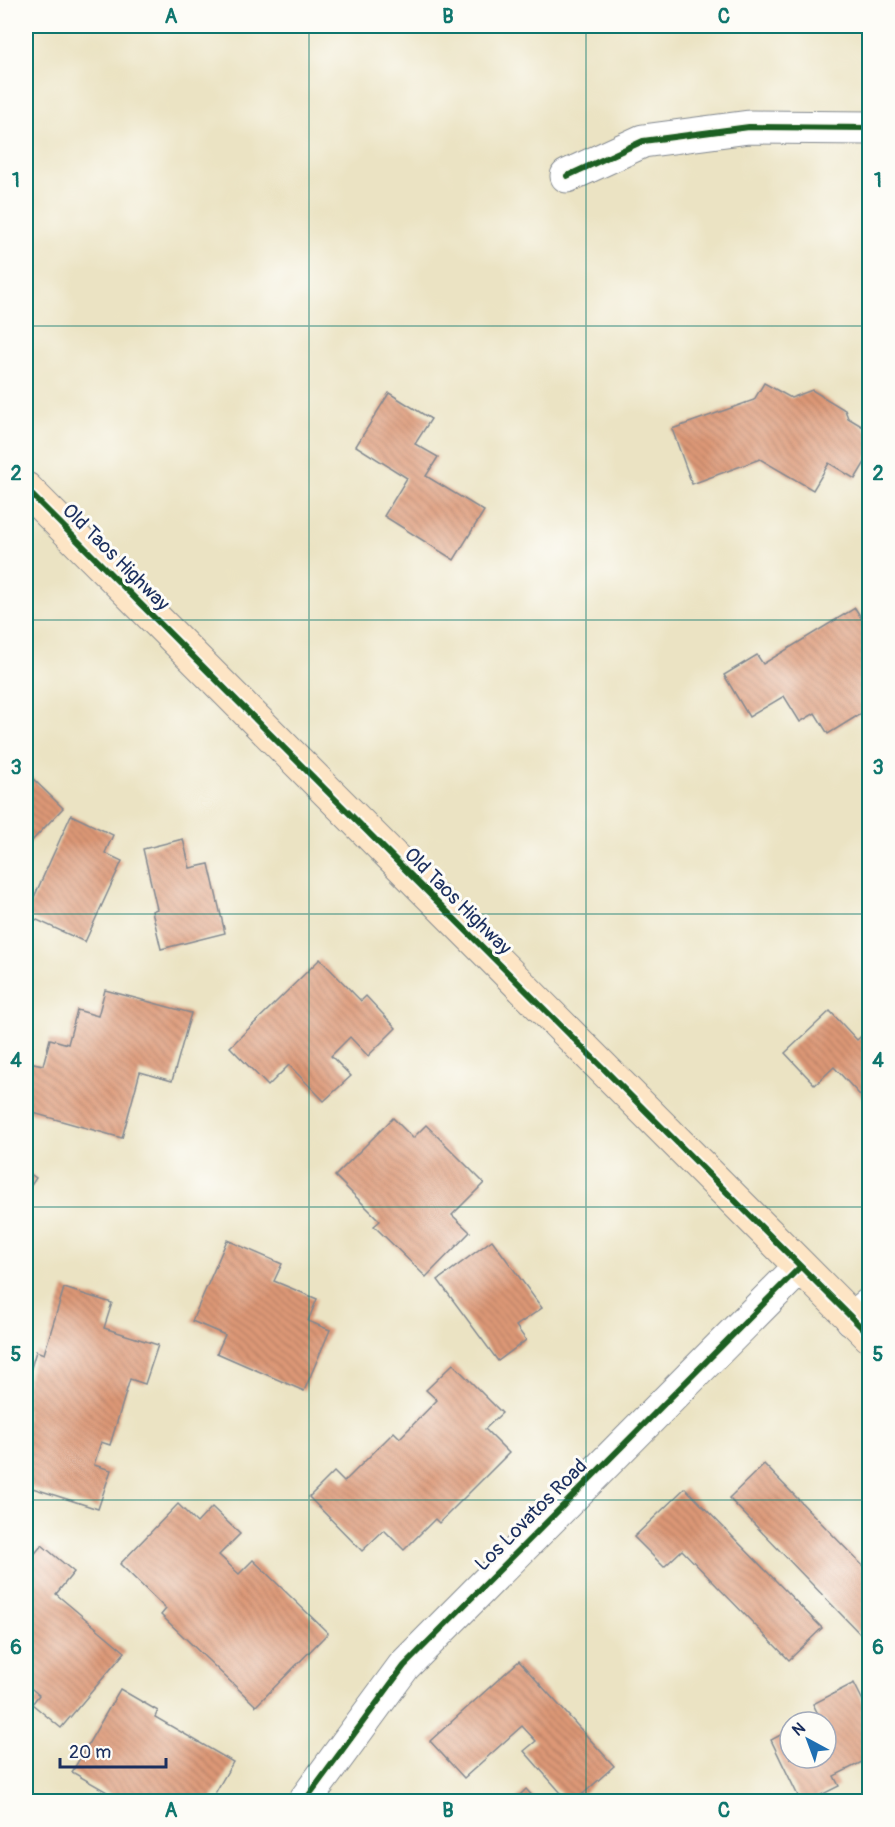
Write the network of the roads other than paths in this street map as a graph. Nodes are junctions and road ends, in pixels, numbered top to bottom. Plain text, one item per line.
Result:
1 (870, 128) edge
2 (567, 176) dead end
3 (26, 489) edge
4 (799, 1268) junction
5 (864, 1319) edge
6 (304, 1802) edge

1 - 2 street
3 - 4 street, Old Taos Highway
4 - 5 street, Old Taos Highway
4 - 6 street, Los Lovatos Road

